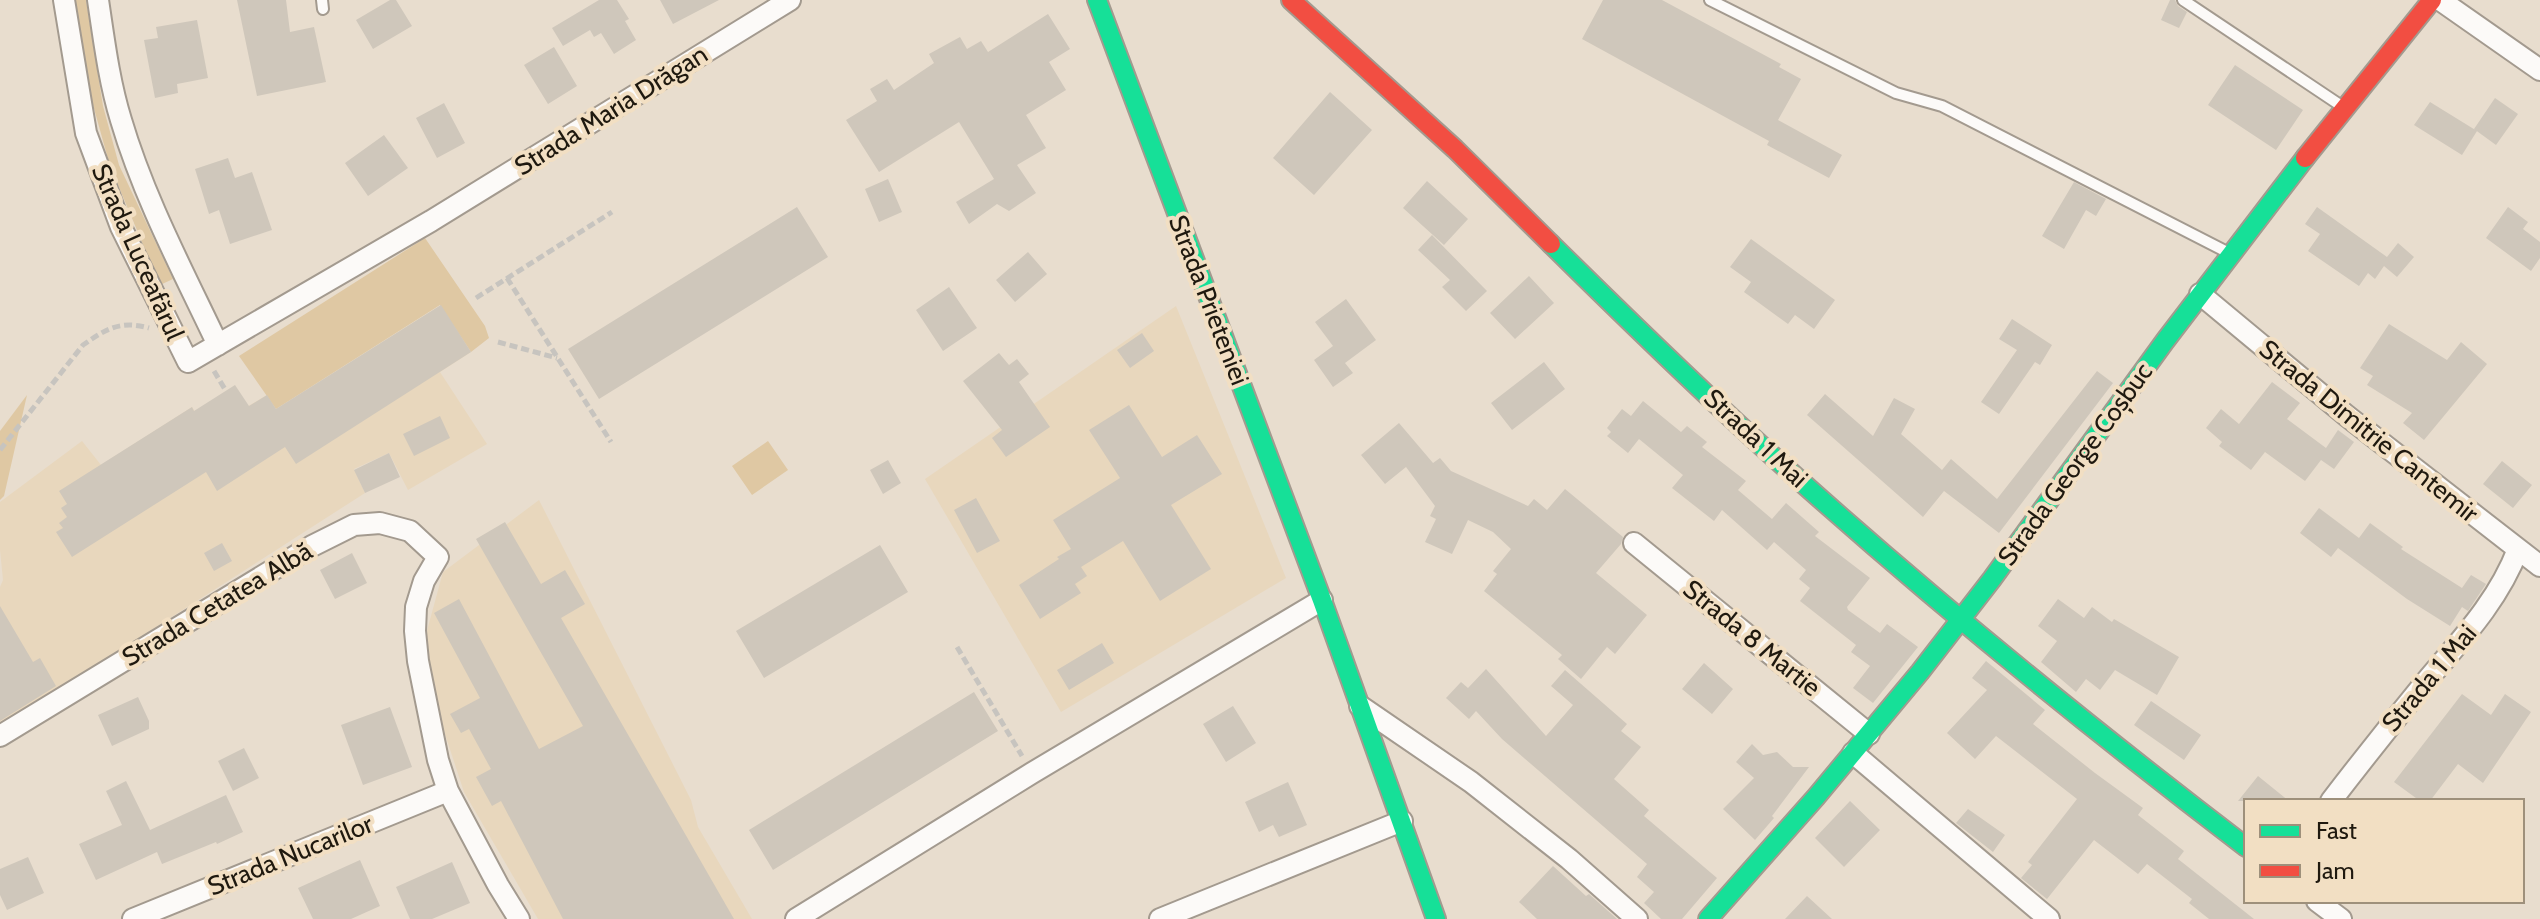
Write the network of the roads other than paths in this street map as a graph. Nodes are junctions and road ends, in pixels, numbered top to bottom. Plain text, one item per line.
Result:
1 (64, 0) edge
2 (98, 0) edge
3 (790, 0) edge
4 (1097, 0) edge
5 (1291, 0) edge
6 (1710, 0) edge
7 (2183, 0) edge
8 (2432, 0) edge
9 (2440, 0) edge
10 (2540, 70) edge
11 (2344, 108) junction
12 (2231, 254) junction
13 (2200, 294) junction
14 (218, 345) junction
15 (188, 362) joint
16 (1634, 543) dead end
17 (2518, 549) junction
18 (2540, 566) edge
19 (1322, 600) junction
20 (1962, 619) junction
21 (1360, 706) junction
22 (1869, 734) junction
23 (0, 736) edge
24 (1853, 753) junction
25 (448, 791) junction
26 (2333, 799) edge
27 (1402, 821) junction
28 (2244, 845) edge
29 (2320, 903) edge
30 (133, 919) edge
31 (519, 919) edge
32 (796, 919) edge
33 (1160, 919) edge
34 (1436, 919) edge
35 (1637, 919) edge
36 (1708, 919) edge
37 (2049, 919) edge
38 (2341, 919) edge

1 - 15 street, Strada Luceafărul
2 - 14 street, Strada Luceafărul
3 - 14 street, Strada Maria Drăgan
4 - 19 street, Strada Prieteniei
5 - 20 street, Strada 1 Mai
6 - 12 lane
7 - 11 lane
8 - 11 street, Strada George Coșbuc
9 - 10 street
11 - 12 street, Strada George Coșbuc
12 - 13 street, Strada George Coșbuc
13 - 17 street, Strada Dimitrie Cantemir
13 - 20 street, Strada George Coșbuc
14 - 15 street, Strada Maria Drăgan
16 - 22 street, Strada 8 Martie
17 - 18 street, Strada Dimitrie Cantemir
17 - 26 street, Strada 1 Mai
19 - 21 street, Strada Prieteniei
19 - 32 street
20 - 22 street, Strada George Coșbuc
20 - 28 street, Strada 1 Mai
21 - 27 street, Strada Prieteniei
21 - 35 street
22 - 24 street, Strada George Coșbuc
23 - 25 street, Strada Cetatea Albă
24 - 36 street, Strada George Coșbuc
24 - 37 street
25 - 30 street, Strada Nucarilor
25 - 31 street
27 - 33 street
27 - 34 street, Strada Prieteniei
29 - 38 street

